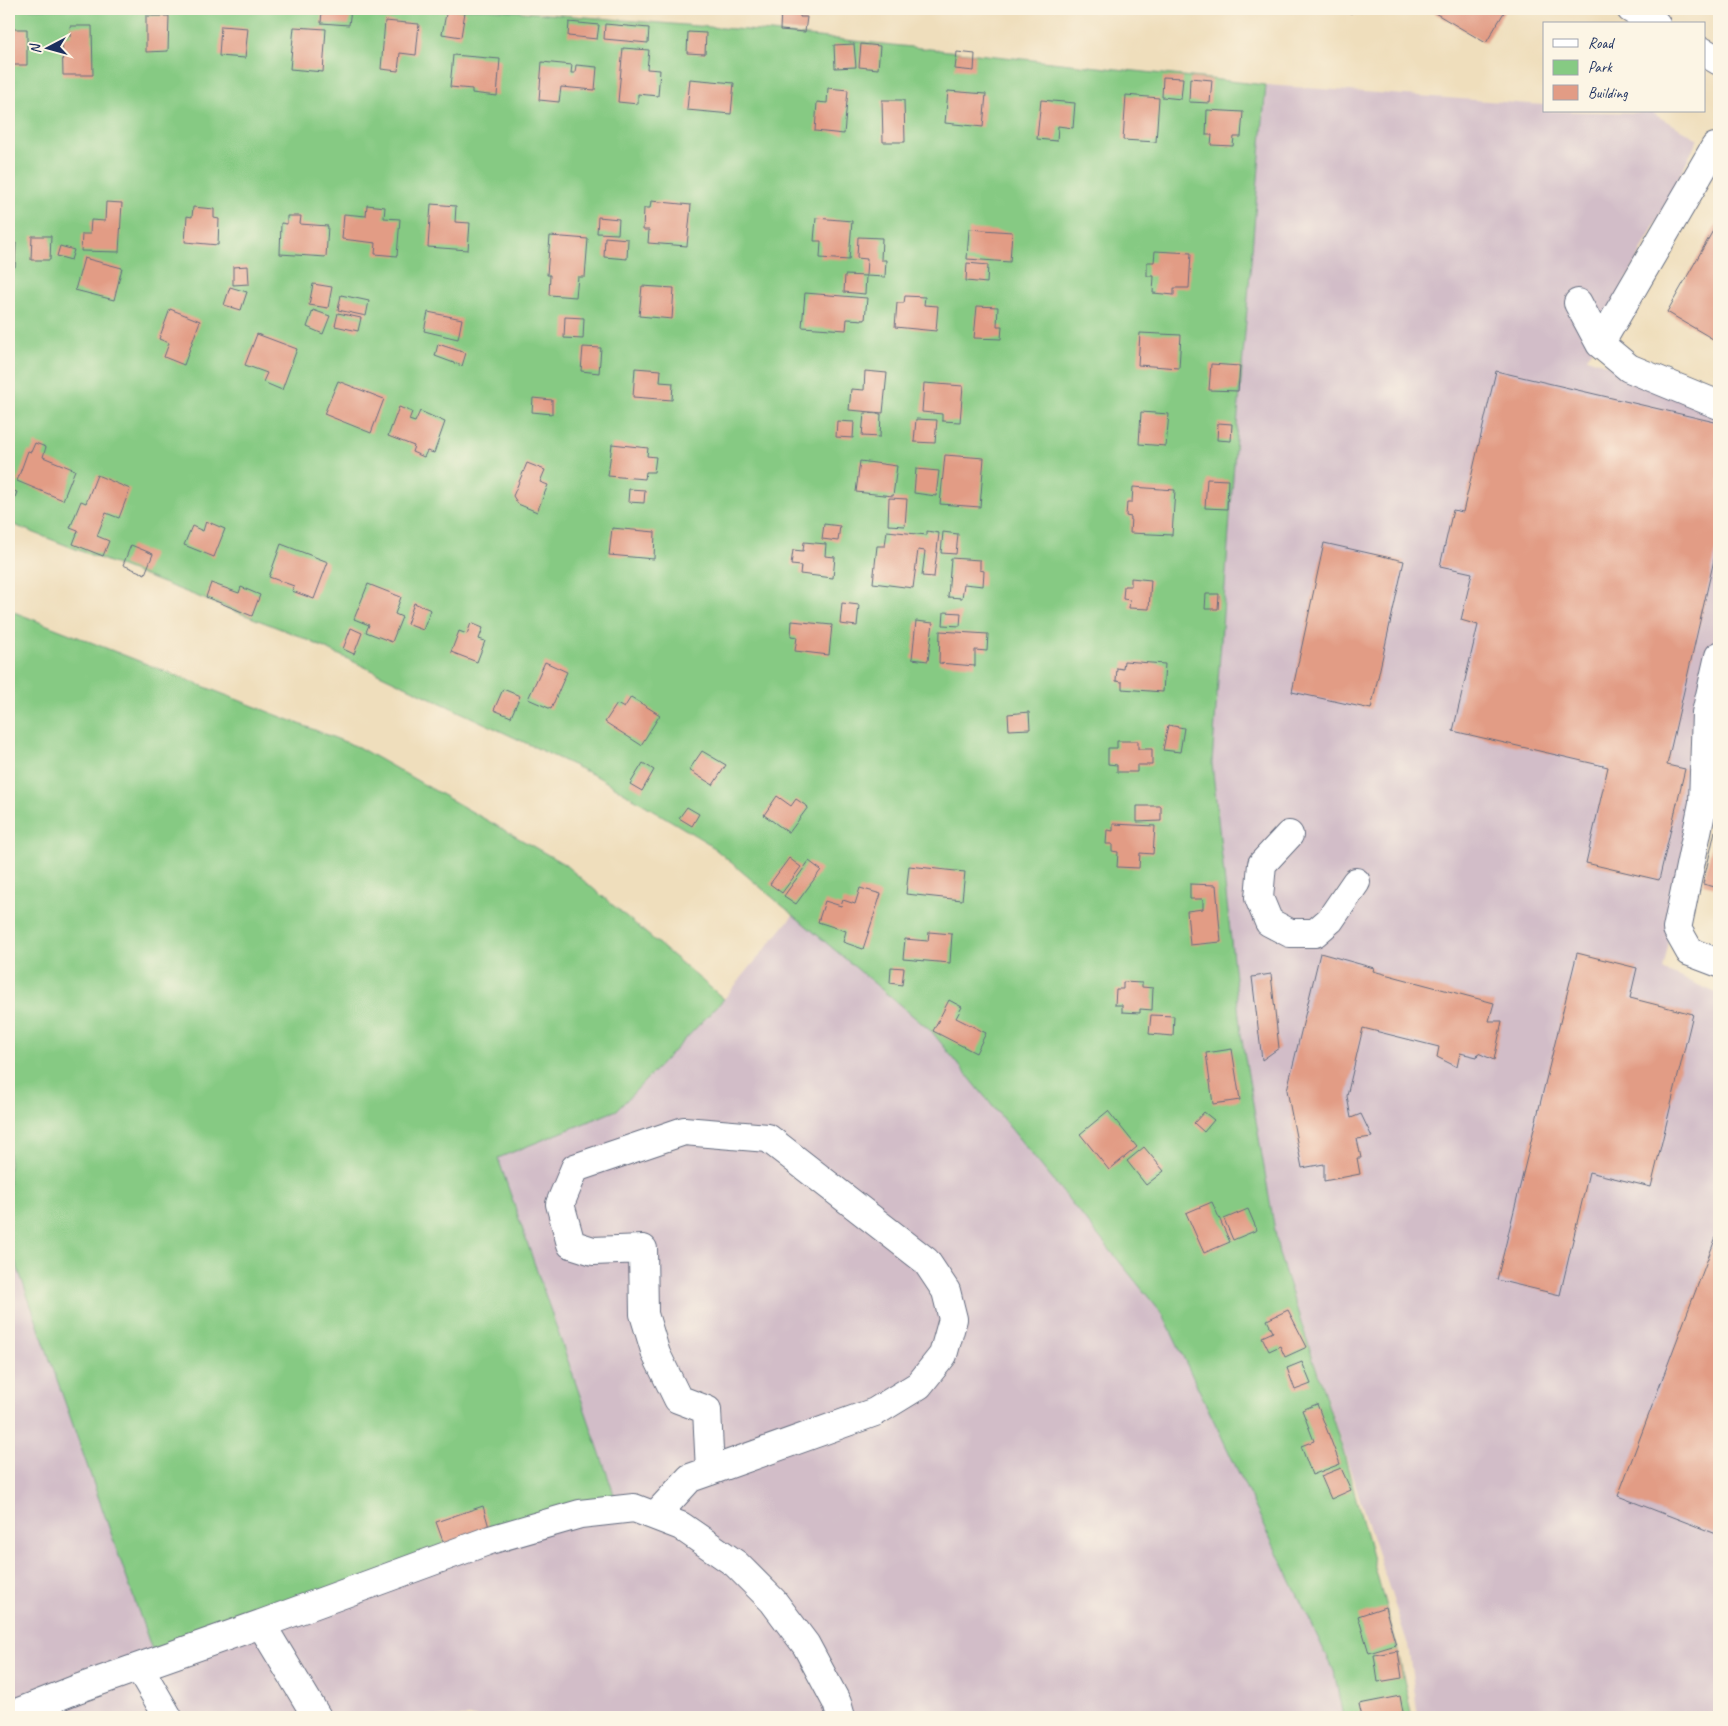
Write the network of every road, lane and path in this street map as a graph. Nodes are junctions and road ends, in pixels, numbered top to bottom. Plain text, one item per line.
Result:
1 (1631, 9) edge
2 (1653, 22) edge
3 (1706, 53) edge
4 (1719, 61) edge
5 (1715, 147) dead end
6 (1578, 303) dead end
7 (1600, 344) junction
8 (1719, 405) edge
9 (1719, 656) edge
10 (1289, 835) dead end
11 (1356, 882) dead end
12 (1719, 963) edge
13 (710, 1471) junction
14 (655, 1516) junction
15 (261, 1624) junction
16 (139, 1667) junction
17 (9, 1716) edge
18 (168, 1717) edge
19 (317, 1717) edge
20 (841, 1717) edge

1 - 2 street
3 - 4 street
5 - 7 street
6 - 7 street
7 - 8 street
9 - 12 street
10 - 11 street
13 - 13 street
13 - 14 street
14 - 15 street
14 - 20 street
15 - 16 street
15 - 19 street
16 - 17 street
16 - 18 street

